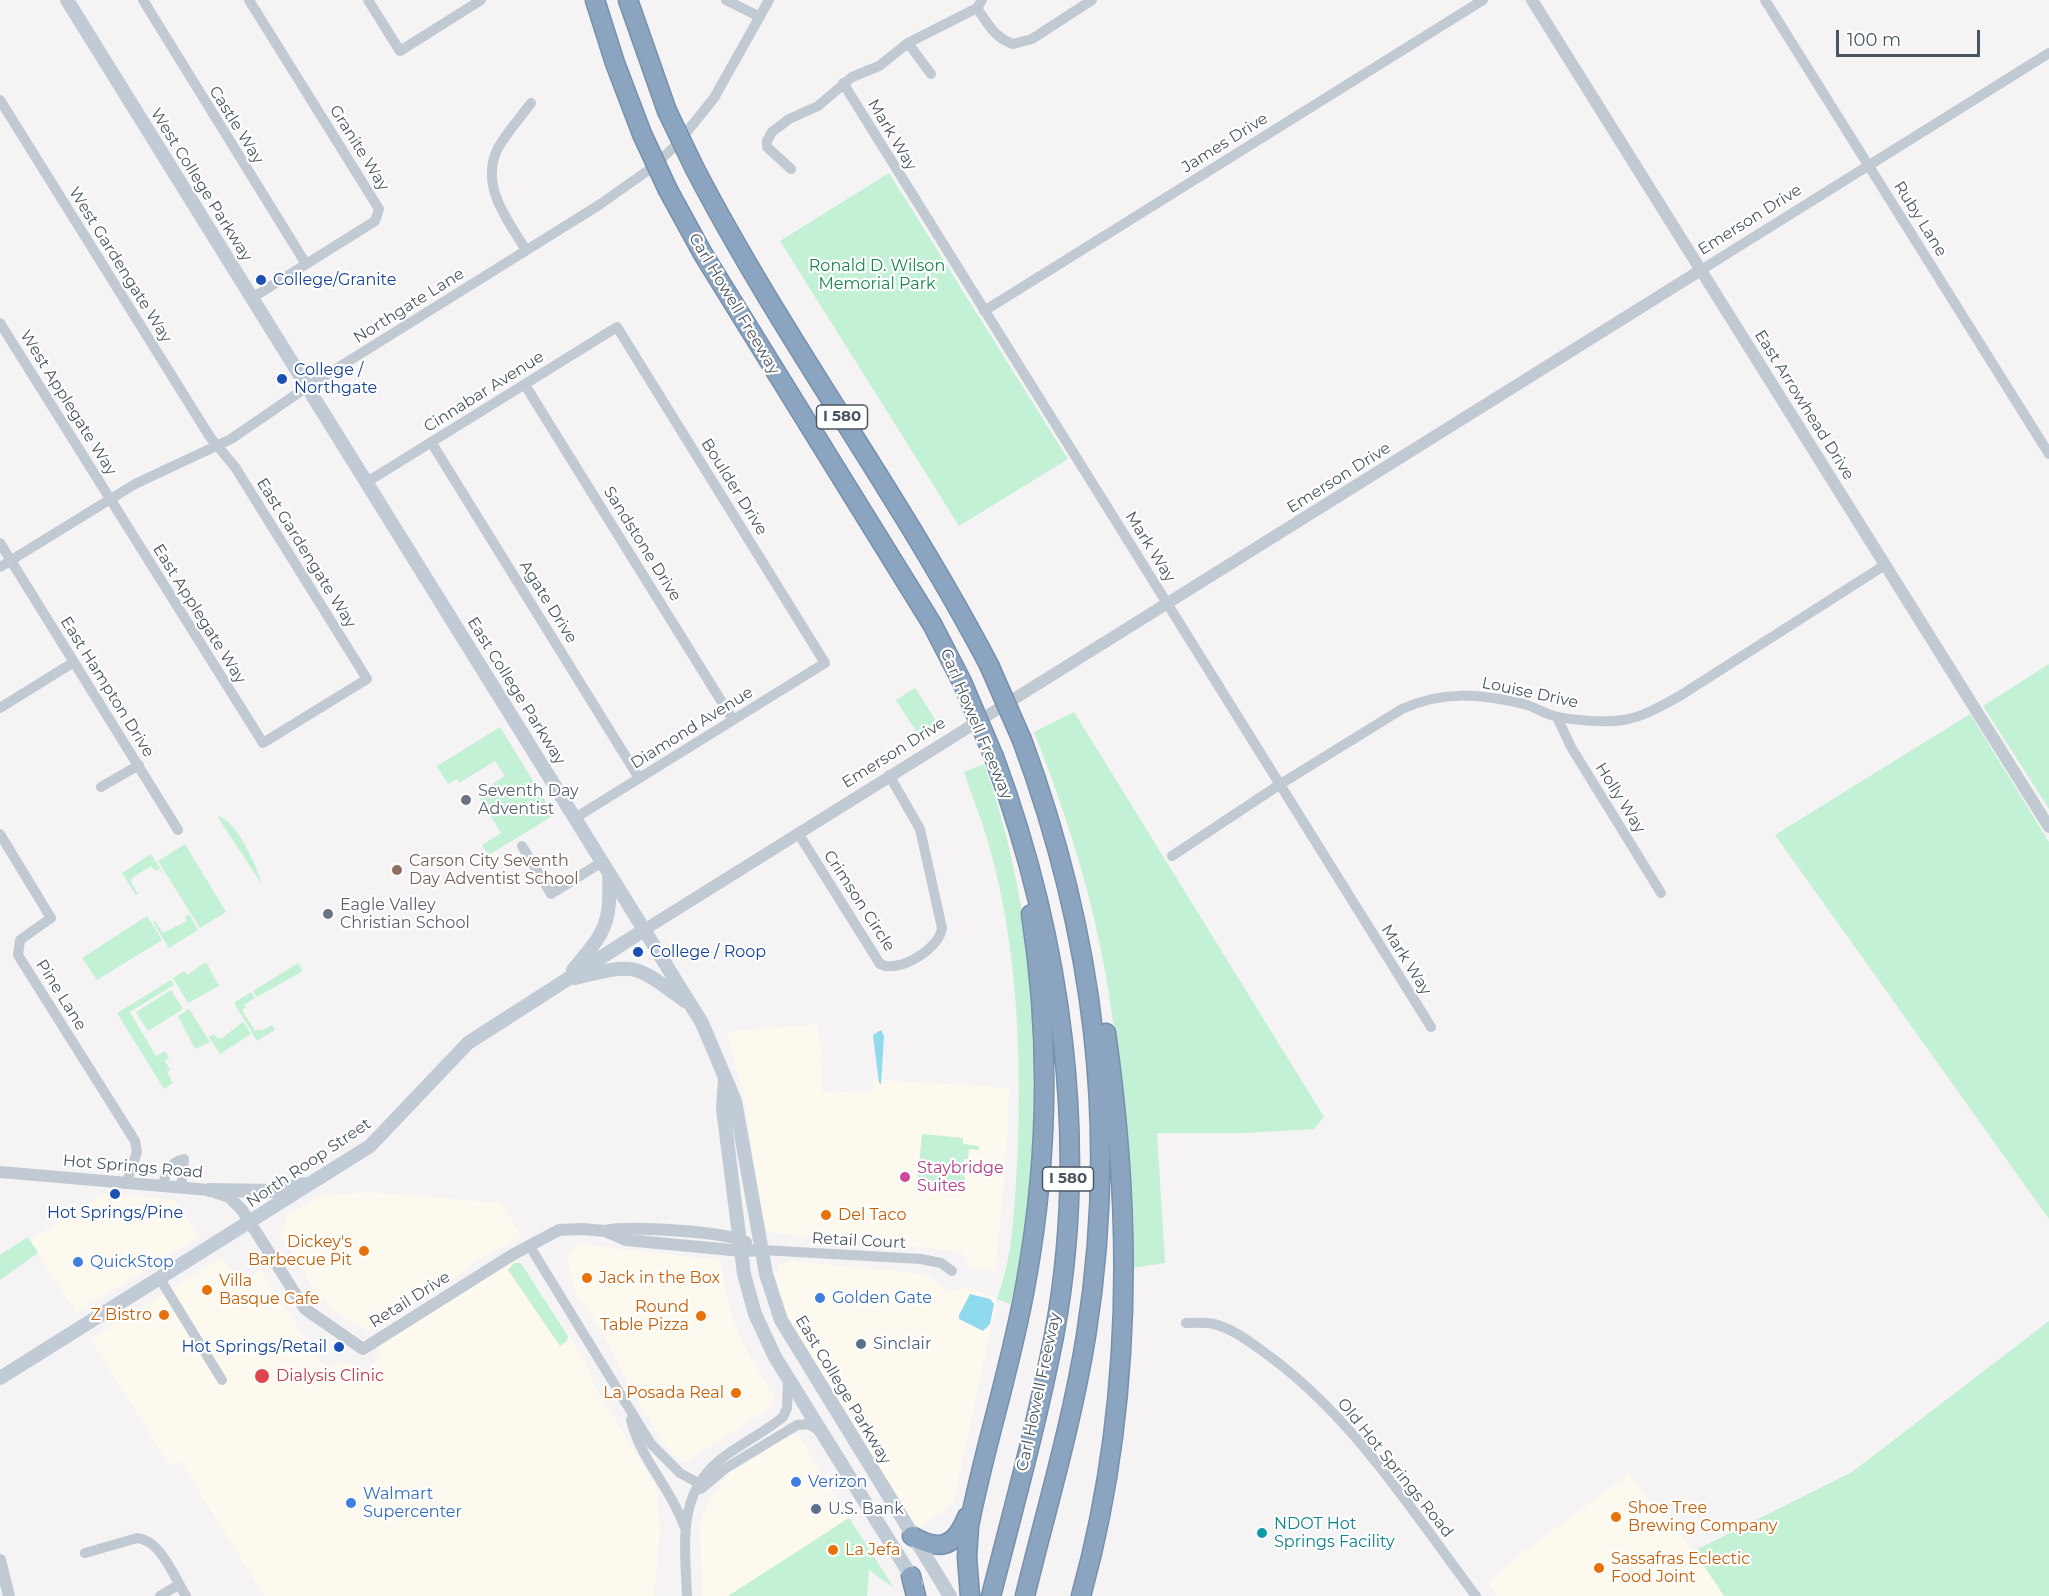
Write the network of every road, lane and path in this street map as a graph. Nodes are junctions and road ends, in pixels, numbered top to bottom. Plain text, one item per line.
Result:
1 (67, 0) edge
2 (143, 0) edge
3 (249, 0) edge
4 (368, 0) edge
5 (481, 0) edge
6 (595, 0) edge
7 (628, 0) edge
8 (726, 0) edge
9 (769, 0) edge
10 (1092, 0) edge
11 (1483, 0) edge
12 (1532, 0) edge
13 (1765, 0) edge
14 (979, 4) edge
15 (760, 17) junction
16 (908, 43) junction
17 (2049, 53) edge
18 (932, 74) dead end
19 (843, 83) junction
20 (0, 100) edge
21 (531, 103) dead end
22 (1869, 165) junction
23 (791, 169) dead end
24 (526, 250) junction
25 (306, 264) junction
26 (1701, 270) junction
27 (252, 298) junction
28 (984, 311) junction
29 (0, 323) edge
30 (617, 327) joint
31 (525, 385) junction
32 (307, 387) junction
33 (431, 442) junction
34 (218, 445) junction
35 (2049, 454) edge
36 (367, 482) junction
37 (109, 500) junction
38 (0, 543) edge
39 (10, 561) junction
40 (1885, 565) junction
41 (0, 567) edge
42 (1167, 602) junction
43 (74, 662) junction
44 (825, 663) joint
45 (0, 708) edge
46 (1557, 717) junction
47 (733, 720) junction
48 (263, 743) joint
49 (139, 765) junction
50 (889, 775) junction
51 (639, 778) junction
52 (1279, 785) junction
53 (101, 788) dead end
54 (1006, 789) junction
55 (575, 818) junction
56 (2049, 827) edge
57 (178, 830) dead end
58 (798, 833) junction
59 (0, 834) edge
60 (1058, 843) junction
61 (522, 846) dead end
62 (1172, 856) dead end
63 (605, 868) junction
64 (1661, 893) dead end
65 (644, 930) junction
66 (564, 981) junction
67 (691, 1004) junction
68 (1431, 1027) dead end
69 (725, 1079) junction
70 (0, 1172) edge
71 (312, 1183) junction
72 (126, 1184) junction
73 (163, 1187) junction
74 (181, 1188) junction
75 (209, 1190) junction
76 (250, 1222) junction
77 (529, 1245) junction
78 (741, 1245) junction
79 (762, 1250) junction
80 (951, 1271) dead end
81 (160, 1279) junction
82 (1186, 1323) dead end
83 (788, 1377) junction
84 (0, 1378) edge
85 (222, 1380) dead end
86 (628, 1408) junction
87 (821, 1432) junction
88 (702, 1484) junction
89 (975, 1499) junction
90 (685, 1529) junction
91 (912, 1536) junction
92 (85, 1553) dead end
93 (0, 1560) edge
94 (911, 1576) junction
95 (178, 1585) junction
96 (9, 1596) edge
97 (160, 1596) edge
98 (186, 1596) edge
99 (687, 1596) edge
100 (915, 1596) edge
101 (924, 1596) edge
102 (950, 1596) edge
103 (970, 1596) edge
104 (992, 1596) edge
105 (1025, 1596) edge
106 (1081, 1596) edge
107 (1476, 1596) edge

1 - 27 main road, West College Parkway
2 - 25 street, Castle Way
3 - 25 street, Granite Way
4 - 5 street
6 - 54 highway, Carl Howell Freeway / I 580, bridge
7 - 60 highway, Carl Howell Freeway / I 580, bridge
8 - 15 street
9 - 15 street, Northgate Lane
10 - 14 street
11 - 28 street, James Drive
12 - 26 street, East Arrowhead Drive
13 - 22 street, Ruby Lane
14 - 16 street
15 - 24 street, Northgate Lane
16 - 18 street
16 - 19 street
17 - 22 street, Emerson Drive
19 - 23 street
19 - 28 street, Mark Way
20 - 34 street, West Gardengate Way
21 - 24 street
22 - 26 street, Emerson Drive
22 - 35 street, Ruby Lane
24 - 32 street, Northgate Lane
25 - 27 street, Granite Way
26 - 40 street, East Arrowhead Drive
26 - 42 street, Emerson Drive
27 - 32 main road, West College Parkway
28 - 42 street, Mark Way
29 - 37 street, West Applegate Way
30 - 31 street, Cinnabar Avenue
30 - 44 street, Boulder Drive
31 - 33 street, Cinnabar Avenue
31 - 47 street, Sandstone Drive
32 - 34 street, Northgate Lane
32 - 36 main road, East College Parkway
33 - 36 street, Cinnabar Avenue
33 - 51 street, Agate Drive
34 - 37 street, Northgate Lane
34 - 48 street, East Gardengate Way
36 - 55 main road, East College Parkway
37 - 39 street, Northgate Lane
37 - 48 street, East Applegate Way
38 - 39 street, East Hampton Drive
39 - 41 street, Northgate Lane
39 - 43 street, East Hampton Drive
40 - 46 street, Louise Drive
40 - 56 street, East Arrowhead Drive
42 - 50 street, Emerson Drive
42 - 52 street, Mark Way
43 - 45 street
43 - 49 street, East Hampton Drive
44 - 47 street, Diamond Avenue
46 - 52 street, Louise Drive
46 - 64 street, Holly Way
47 - 51 street, Diamond Avenue
49 - 53 street
49 - 57 street, East Hampton Drive
50 - 58 street, Emerson Drive
50 - 58 street, Crimson Circle
51 - 55 street, Diamond Avenue
52 - 62 street, Louise Drive
52 - 68 street, Mark Way
54 - 89 highway
54 - 104 highway, Carl Howell Freeway / I 580
55 - 63 main road, East College Parkway
58 - 65 street, Emerson Drive
59 - 72 street, Pine Lane
60 - 105 highway, Carl Howell Freeway / I 580
60 - 106 highway
61 - 63 street
63 - 65 main road, East College Parkway
63 - 66 main road
65 - 66 main road, North Roop Street
65 - 67 main road, East College Parkway
66 - 67 main road
66 - 71 main road, North Roop Street
67 - 69 main road, East College Parkway
69 - 78 main road, East College Parkway
69 - 79 main road, East College Parkway
70 - 72 street, Hot Springs Road
71 - 75 main road
71 - 76 main road, North Roop Street
72 - 73 street, Hot Springs Road
73 - 74 street, Hot Springs Road
73 - 74 street
74 - 75 street, Hot Springs Road
75 - 76 street, Hot Springs Road
76 - 77 street, Retail Drive
76 - 81 main road, North Roop Street
77 - 78 street, Retail Drive
77 - 86 street
78 - 79 street, Retail Drive
78 - 83 main road, East College Parkway
79 - 80 street, Retail Court
79 - 91 main road, East College Parkway
81 - 84 main road, North Roop Street
81 - 85 street
82 - 107 street, Old Hot Springs Road
83 - 87 main road, East College Parkway
83 - 88 street
86 - 88 street
86 - 90 street
87 - 88 street
87 - 94 main road, East College Parkway
88 - 90 street
89 - 91 highway
89 - 103 highway
90 - 99 street
91 - 102 main road, East College Parkway
92 - 95 street
93 - 96 street
94 - 100 highway
94 - 101 main road, East College Parkway
95 - 97 street
95 - 98 street

